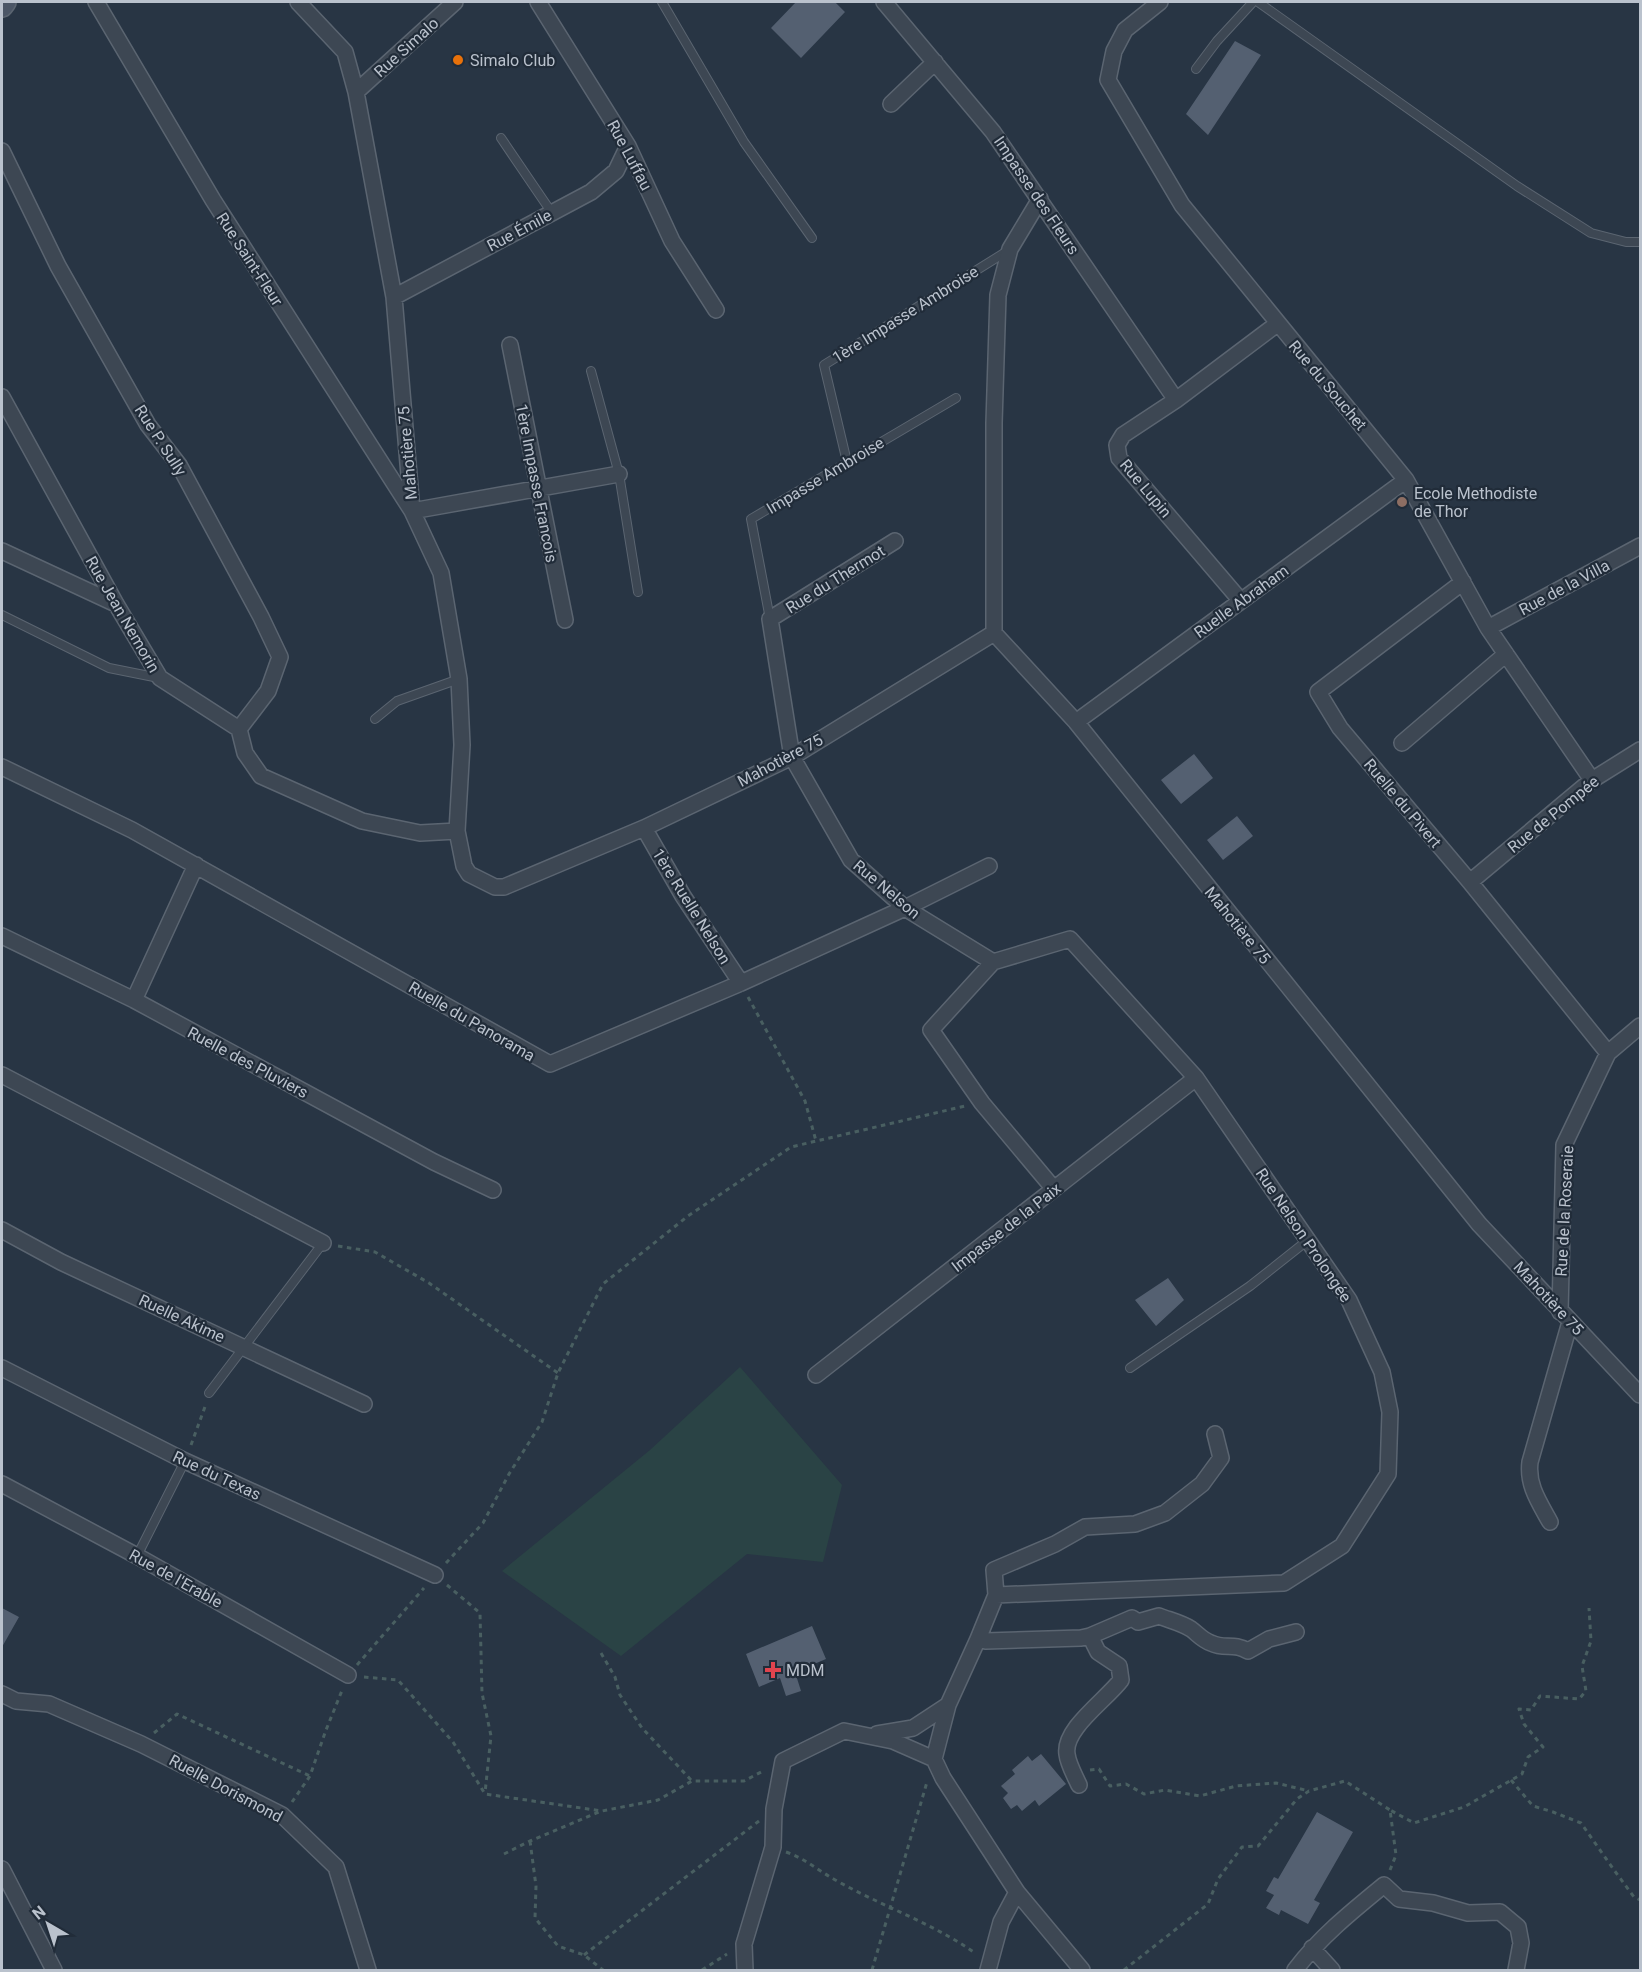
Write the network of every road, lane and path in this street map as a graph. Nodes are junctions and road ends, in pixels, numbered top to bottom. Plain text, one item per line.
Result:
1 (5, 2) edge
2 (96, 2) edge
3 (298, 2) edge
4 (455, 2) edge
5 (538, 2) edge
6 (663, 2) edge
7 (884, 2) edge
8 (1160, 2) edge
9 (1253, 2) edge
10 (1258, 2) edge
11 (2, 6) edge
12 (935, 62) junction
13 (1196, 69) dead end
14 (356, 92) junction
15 (891, 104) dead end
16 (501, 138) dead end
17 (628, 146) junction
18 (2, 151) edge
19 (1040, 199) junction
20 (552, 213) junction
21 (812, 238) dead end
22 (1641, 242) edge
23 (1010, 249) junction
24 (394, 297) junction
25 (716, 310) dead end
26 (1277, 324) junction
27 (510, 345) dead end
28 (591, 371) dead end
29 (2, 398) edge
30 (956, 398) dead end
31 (1176, 400) junction
32 (6, 418) edge
33 (847, 462) junction
34 (619, 474) junction
35 (1406, 480) junction
36 (538, 488) junction
37 (412, 512) junction
38 (895, 541) dead end
39 (1641, 546) edge
40 (2, 551) edge
41 (1463, 582) junction
42 (638, 592) dead end
43 (1241, 601) junction
44 (116, 604) junction
45 (2, 615) edge
46 (770, 619) junction
47 (565, 620) dead end
48 (1488, 628) junction
49 (994, 633) junction
50 (1506, 654) junction
51 (160, 678) junction
52 (459, 679) junction
53 (375, 719) dead end
54 (1076, 722) junction
55 (239, 729) junction
56 (1402, 743) dead end
57 (1641, 750) edge
58 (792, 757) junction
59 (2, 767) edge
60 (1592, 780) junction
61 (644, 828) junction
62 (457, 831) junction
63 (196, 865) junction
64 (989, 866) dead end
65 (1470, 882) junction
66 (905, 909) junction
67 (2, 936) edge
68 (993, 962) junction
69 (741, 983) junction
70 (134, 1000) junction
71 (1641, 1026) edge
72 (1608, 1053) junction
73 (2, 1074) edge
74 (1196, 1078) junction
75 (981, 1103) junction
76 (816, 1141) junction
77 (1054, 1189) junction
78 (493, 1190) dead end
79 (2, 1230) edge
80 (1308, 1240) junction
81 (323, 1243) junction
82 (1565, 1317) junction
83 (244, 1347) junction
84 (2, 1368) edge
85 (1130, 1368) dead end
86 (558, 1373) junction
87 (816, 1375) dead end
88 (209, 1393) joint
89 (1641, 1395) edge
90 (364, 1404) dead end
91 (1215, 1434) dead end
92 (185, 1461) junction
93 (2, 1484) edge
94 (1550, 1522) dead end
95 (137, 1556) junction
96 (435, 1575) junction
97 (996, 1594) junction
98 (1589, 1608) dead end
99 (1296, 1632) dead end
100 (1090, 1636) junction
101 (978, 1639) junction
102 (601, 1653) dead end
103 (348, 1675) junction
104 (2, 1694) edge
105 (948, 1705) junction
106 (866, 1735) junction
107 (141, 1743) junction
108 (934, 1759) junction
109 (783, 1761) junction
110 (310, 1776) junction
111 (1511, 1780) junction
112 (692, 1781) junction
113 (1079, 1785) joint
114 (1309, 1791) junction
115 (485, 1794) junction
116 (774, 1809) junction
117 (1390, 1810) junction
118 (602, 1811) junction
119 (282, 1815) junction
120 (530, 1841) junction
121 (773, 1847) junction
122 (504, 1854) dead end
123 (2, 1869) edge
124 (1384, 1885) junction
125 (1017, 1892) junction
126 (1641, 1900) edge
127 (890, 1908) junction
128 (744, 1944) junction
129 (1312, 1948) junction
130 (584, 1955) junction
131 (989, 1967) edge
132 (54, 1971) edge
133 (368, 1971) edge
134 (603, 1971) edge
135 (702, 1971) edge
136 (745, 1971) edge
137 (872, 1971) edge
138 (1082, 1971) edge
139 (1124, 1971) edge
140 (1294, 1971) edge
141 (1332, 1971) edge
142 (1516, 1971) edge

1 - 11 street
2 - 37 street, Rue Saint-Fleur
3 - 14 street, Mahotière 75
4 - 14 street, Rue Simalo
5 - 17 street, Rue Luffau
6 - 21 lane
7 - 12 street, Impasse des Fleurs
8 - 26 street, Rue du Souchet
9 - 13 lane
10 - 22 lane
12 - 15 street
12 - 19 street, Impasse des Fleurs
14 - 24 street, Mahotière 75
16 - 20 lane
17 - 20 street, Rue Émile
17 - 25 street, Rue Luffau
18 - 55 street, Rue P. Sully
19 - 23 street
19 - 31 street, Impasse des Fleurs
20 - 24 street, Rue Émile
23 - 33 lane, 1ère Impasse Ambroise
23 - 49 street
24 - 37 street, Mahotière 75
26 - 31 street, Rue Lupin
26 - 35 street, Rue du Souchet
27 - 36 street, 1ère Impasse Francois
28 - 34 lane
29 - 32 street, Rue Jean Nemorin
30 - 33 lane, Impasse Ambroise
31 - 43 street, Rue Lupin
32 - 44 street, Rue Jean Nemorin
33 - 46 lane, Impasse Ambroise
34 - 36 street
34 - 42 lane
35 - 41 street, Rue du Souchet
35 - 43 street, Ruelle Abraham
36 - 37 street
36 - 47 street, 1ère Impasse Francois
37 - 52 street, Mahotière 75
38 - 46 street, Rue du Thermot
39 - 48 street, Rue de la Villa
40 - 44 street
41 - 48 street, Rue du Souchet
41 - 65 street, Ruelle du Pivert
43 - 54 street, Ruelle Abraham
44 - 51 street, Rue Jean Nemorin
45 - 51 lane
46 - 58 street, Rue du Thermot
48 - 50 street, Rue du Souchet
49 - 54 street, Mahotière 75
49 - 58 street, Mahotière 75
50 - 56 street
50 - 60 street, Rue du Souchet
51 - 55 street, Rue Jean Nemorin
52 - 53 lane
52 - 62 street, Mahotière 75
54 - 82 street, Mahotière 75
55 - 62 street
57 - 60 street, Rue de Pompée
58 - 61 street, Mahotière 75
58 - 66 street, Rue Nelson
59 - 63 street, Ruelle du Panorama
60 - 65 street, Rue de Pompée
61 - 62 street, Mahotière 75
61 - 69 street, 1ère Ruelle Nelson
63 - 69 street, Ruelle du Panorama
63 - 70 street
64 - 66 street, Ruelle du Panorama
65 - 72 street, Ruelle du Pivert
66 - 68 street, Rue Nelson
66 - 69 street, Ruelle du Panorama
67 - 70 street, Ruelle des Pluviers
68 - 74 street, Rue Nelson Prolongée
68 - 75 street
69 - 76 path
70 - 78 street, Ruelle des Pluviers
71 - 72 street, Rue de la Roseraie
72 - 82 street, Rue de la Roseraie
73 - 81 street
74 - 77 street, Impasse de la Paix
74 - 80 street, Rue Nelson Prolongée
75 - 76 path
75 - 77 street
76 - 86 path
77 - 87 street, Impasse de la Paix
79 - 83 street, Ruelle Akime
80 - 85 lane
80 - 97 street, Rue Nelson Prolongée
81 - 83 lane
81 - 86 path
82 - 89 street, Mahotière 75
82 - 94 street, Rue de la Roseraie
83 - 88 lane
83 - 90 street, Ruelle Akime
84 - 92 street, Rue du Texas
86 - 96 path
88 - 92 path
91 - 97 street
92 - 95 lane
92 - 96 street, Rue du Texas
93 - 95 street, Rue de l'Erable
95 - 103 street, Rue de l'Erable
96 - 103 path
96 - 115 path
97 - 101 street
98 - 111 path
99 - 100 street
100 - 101 street
100 - 113 street
101 - 105 street
102 - 112 path
103 - 110 path
103 - 115 path
104 - 107 street, Ruelle Dorismond
105 - 106 street
105 - 108 street
106 - 108 street
106 - 109 street
107 - 110 path
107 - 119 street, Ruelle Dorismond
108 - 125 street
108 - 127 path
109 - 112 path
109 - 116 street
110 - 119 path
111 - 117 path
111 - 126 path
112 - 118 path
113 - 114 path
114 - 117 path
114 - 139 path
115 - 118 path
116 - 121 street
116 - 130 path
117 - 124 path
118 - 120 path
119 - 133 street, Ruelle Dorismond
120 - 122 path
120 - 130 path
121 - 127 path
121 - 128 street
123 - 132 street
124 - 129 street
124 - 142 street
125 - 131 street
125 - 138 street
127 - 131 path
127 - 137 path
128 - 135 path
128 - 136 street
129 - 140 street
129 - 141 street
130 - 134 path

